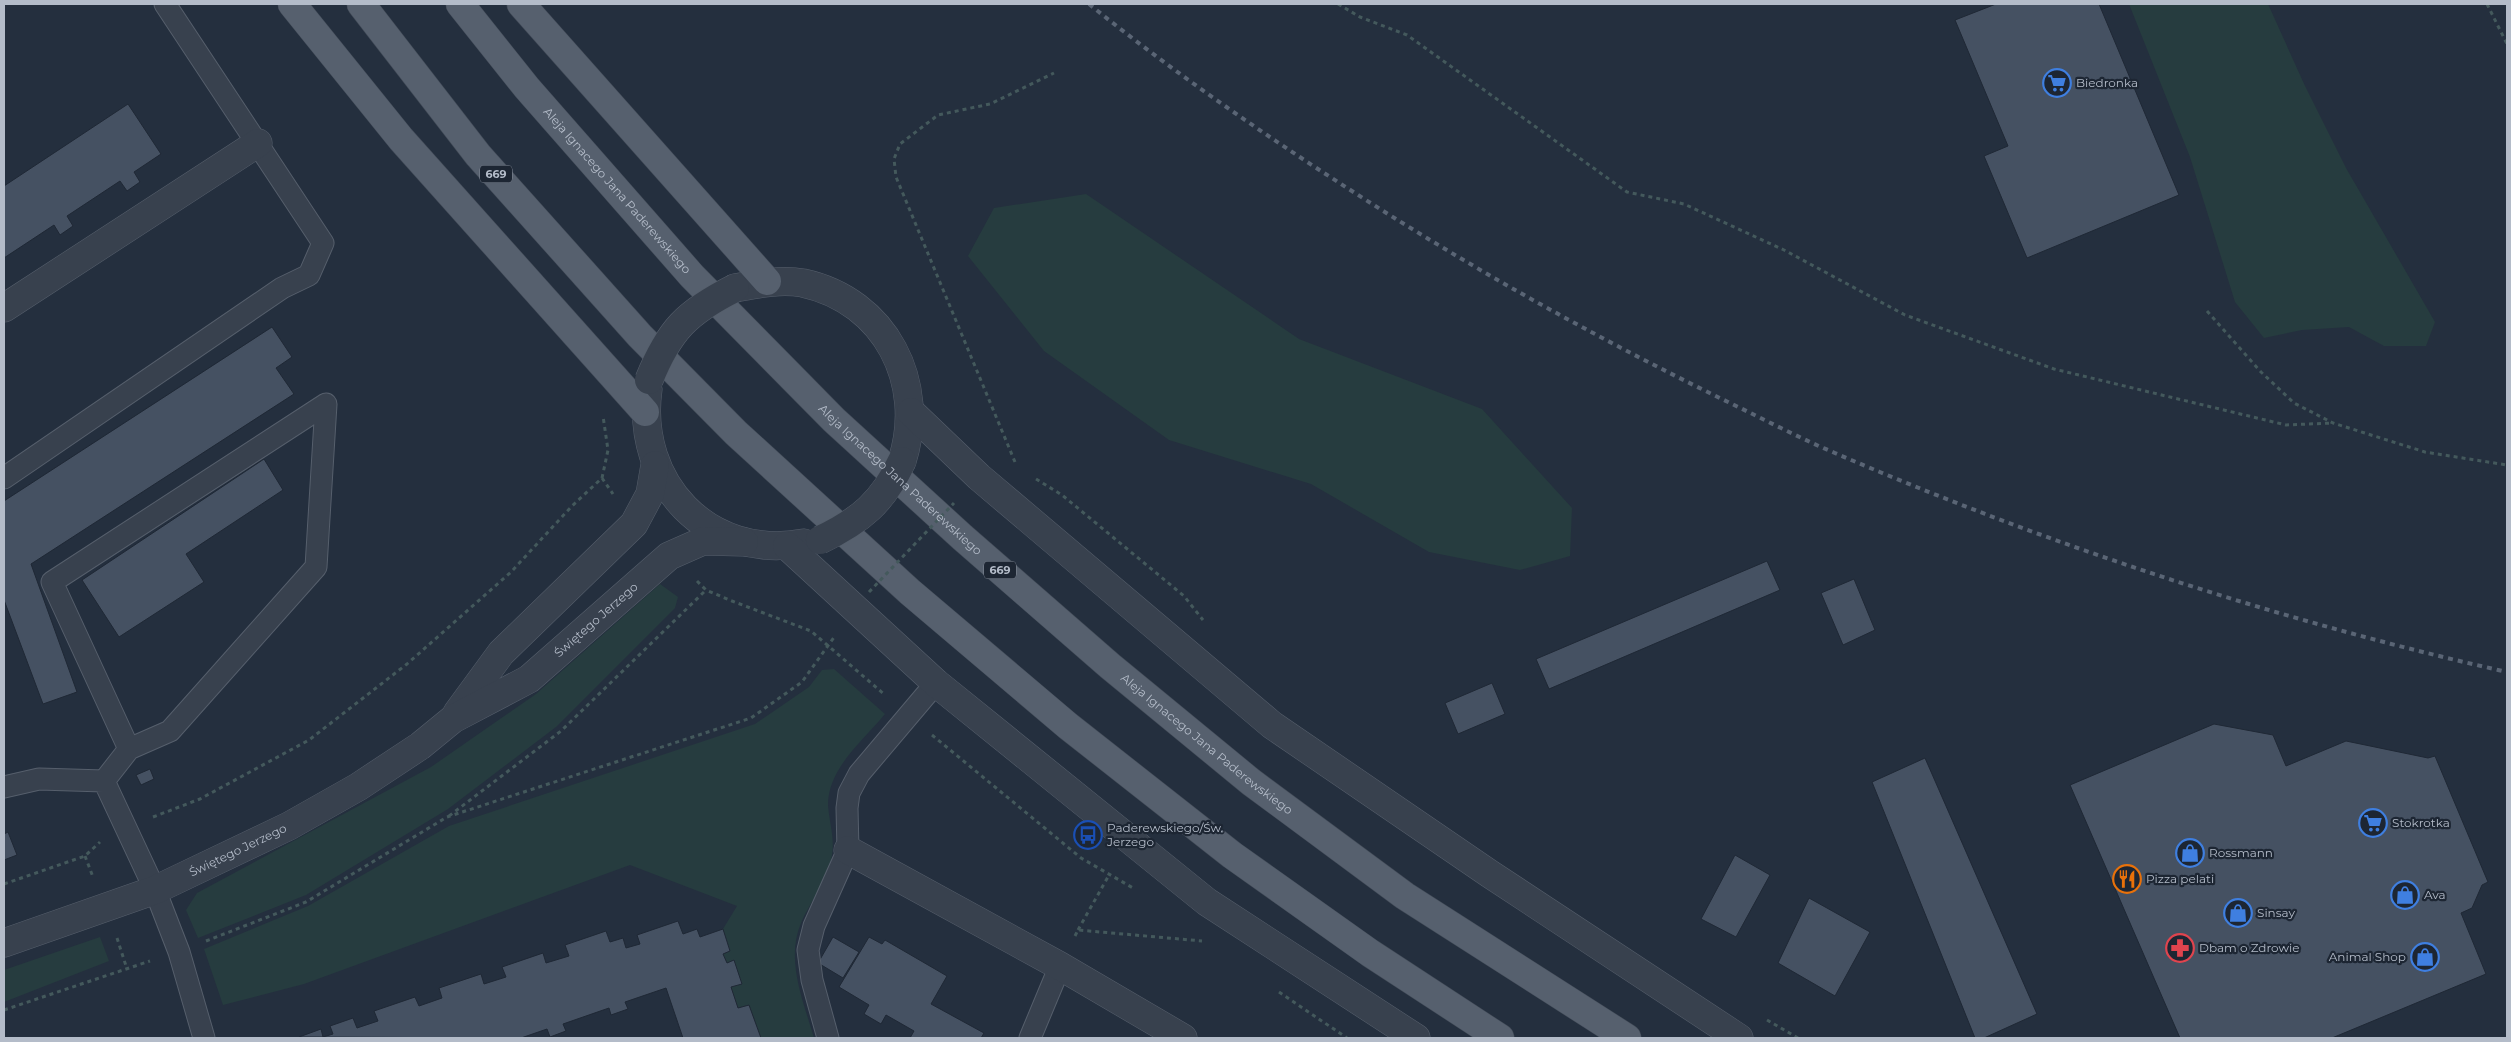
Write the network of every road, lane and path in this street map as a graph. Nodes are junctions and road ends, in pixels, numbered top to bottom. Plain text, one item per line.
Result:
1 (165, 4) edge
2 (292, 4) edge
3 (361, 4) edge
4 (460, 4) edge
5 (521, 4) edge
6 (1338, 4) edge
7 (2487, 4) edge
8 (2507, 44) edge
9 (1054, 73) dead end
10 (258, 143) junction
11 (767, 282) junction
12 (4, 308) edge
13 (2207, 311) dead end
14 (645, 412) junction
15 (911, 412) junction
16 (2333, 423) junction
17 (655, 465) junction
18 (2507, 466) edge
19 (978, 477) junction
20 (1032, 477) dead end
21 (4, 478) edge
22 (602, 478) dead end
23 (744, 542) junction
24 (787, 546) junction
25 (706, 590) dead end
26 (868, 592) dead end
27 (1207, 626) dead end
28 (936, 683) junction
29 (909, 716) junction
30 (453, 719) junction
31 (129, 749) junction
32 (104, 781) junction
33 (4, 788) edge
34 (447, 818) junction
35 (126, 828) junction
36 (848, 850) junction
37 (84, 856) junction
38 (1109, 876) junction
39 (95, 881) dead end
40 (4, 884) edge
41 (1135, 889) dead end
42 (155, 890) junction
43 (1078, 930) junction
44 (1198, 935) dead end
45 (116, 937) dead end
46 (4, 943) edge
47 (178, 952) junction
48 (1060, 966) junction
49 (127, 969) junction
50 (1276, 990) dead end
51 (4, 1010) edge
52 (1760, 1016) dead end
53 (204, 1038) edge
54 (828, 1038) edge
55 (1030, 1038) edge
56 (1183, 1038) edge
57 (1347, 1038) edge
58 (1416, 1038) edge
59 (1500, 1038) edge
60 (1626, 1038) edge
61 (1739, 1038) edge
62 (1798, 1038) edge

1 - 10 lane
2 - 14 main road
3 - 59 main road, 669
4 - 60 main road, Aleja Ignacego Jana Paderewskiego / 669
5 - 11 main road
6 - 16 path
7 - 8 path
9 - 19 path
10 - 12 street
10 - 21 lane
11 - 14 street, bridge
11 - 15 street
13 - 16 path
14 - 17 street
15 - 19 street
15 - 24 street, bridge
16 - 18 path
17 - 23 street
17 - 30 street, Świętego Jerzego
19 - 26 path, bridge
19 - 61 street
20 - 27 path
22 - 35 path
23 - 24 street
23 - 30 street, Świętego Jerzego
24 - 28 street
25 - 34 path
28 - 29 lane
28 - 58 street
29 - 34 path
29 - 36 lane
29 - 38 path
30 - 42 street, Świętego Jerzego
31 - 31 lane
31 - 32 lane
32 - 33 lane
32 - 35 lane
34 - 47 path
35 - 37 path
35 - 42 lane
36 - 48 street
36 - 54 lane
37 - 39 path
37 - 40 path
38 - 41 path
38 - 43 path
42 - 46 street, Świętego Jerzego
42 - 47 lane
43 - 44 path
43 - 48 path
45 - 49 path
47 - 49 path
47 - 53 lane
48 - 55 lane
48 - 56 street
49 - 51 path
50 - 57 path
52 - 62 path

